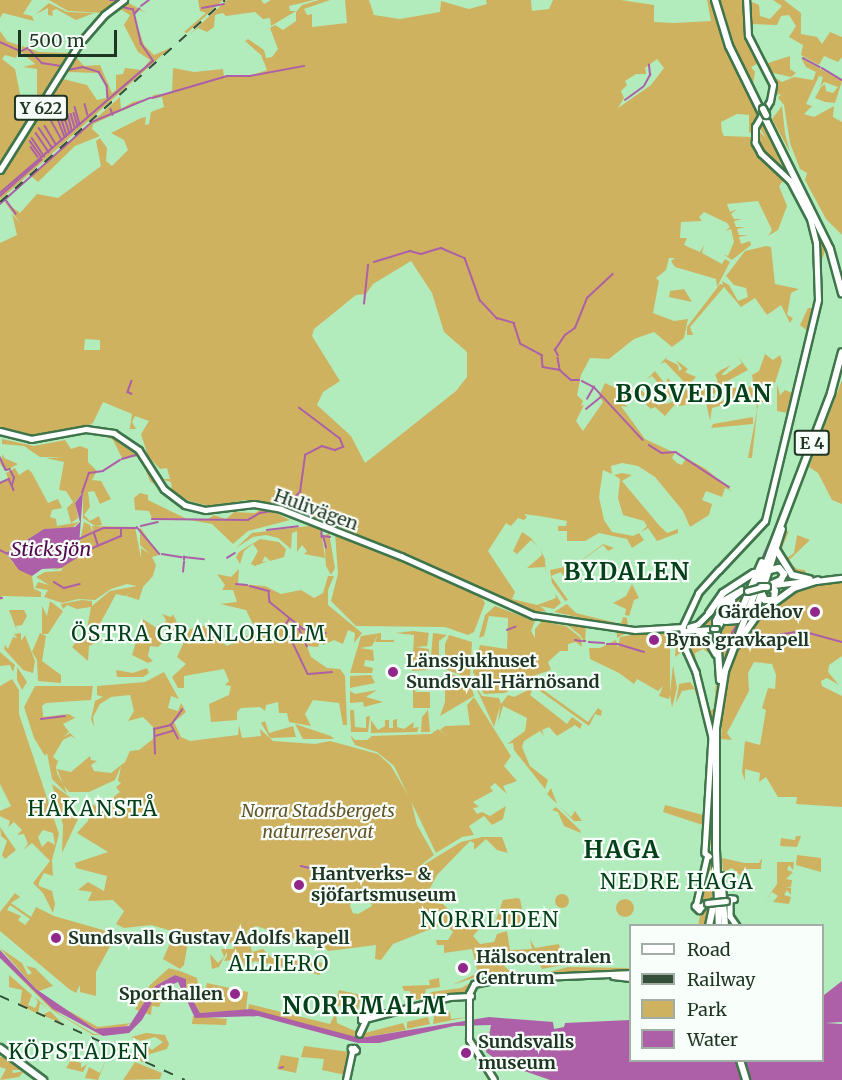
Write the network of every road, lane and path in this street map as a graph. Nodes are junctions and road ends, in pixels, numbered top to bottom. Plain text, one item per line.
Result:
1 (124, 0) edge
2 (716, 0) edge
3 (746, 0) edge
4 (763, 113) junction
5 (0, 170) edge
6 (842, 276) edge
7 (842, 293) edge
8 (842, 352) edge
9 (842, 369) edge
10 (0, 431) edge
11 (782, 526) junction
12 (774, 548) junction
13 (757, 570) junction
14 (768, 573) junction
15 (842, 577) edge
16 (810, 579) junction
17 (818, 580) junction
18 (766, 586) junction
19 (746, 590) junction
20 (724, 611) junction
21 (709, 613) junction
22 (753, 619) junction
23 (686, 629) junction
24 (696, 630) junction
25 (735, 648) junction
26 (719, 661) junction
27 (719, 698) junction
28 (712, 852) junction
29 (716, 902) junction
30 (710, 924) edge
31 (721, 924) edge
32 (736, 924) edge
33 (609, 975) junction
34 (629, 976) edge
35 (629, 976) edge
36 (622, 977) junction
37 (470, 995) junction
38 (428, 1003) junction
39 (388, 1012) junction
40 (358, 1034) dead end
41 (354, 1048) dead end
42 (0, 1049) edge
43 (740, 1062) edge
44 (43, 1080) edge
45 (347, 1080) edge
46 (495, 1080) edge
47 (745, 1080) edge

1 - 5 main road, Y 622
2 - 4 highway
3 - 23 main road
4 - 6 highway
4 - 7 highway
8 - 12 highway, E 4
9 - 11 highway, E 4
10 - 23 main road, Hulivägen
11 - 12 highway, E 4
11 - 25 highway, E 4
12 - 13 highway, E 4
12 - 14 highway, E 4
12 - 16 highway
12 - 27 highway, E 4
13 - 20 highway
13 - 21 highway
14 - 18 highway, E 4
14 - 18 highway, E 4
15 - 16 main road
15 - 17 main road
16 - 18 main road
17 - 18 main road
17 - 22 highway, E 4
18 - 19 main road, bridge
18 - 22 highway, E 4
19 - 20 main road
19 - 21 main road
19 - 26 highway, E 4
20 - 24 main road, Hulivägen
21 - 23 main road
22 - 25 highway, E 4
23 - 24 main road, Hulivägen
23 - 28 main road
24 - 26 highway
25 - 28 highway, E 4
26 - 27 highway, E 4
27 - 28 highway, E 4
28 - 29 highway, E 4
28 - 29 main road
28 - 29 highway, E 4
29 - 30 highway
29 - 31 highway, E 4
29 - 32 main road
33 - 34 main road
33 - 36 main road
33 - 37 main road
35 - 36 main road
36 - 37 main road
37 - 38 main road
37 - 46 main road
38 - 39 main road
38 - 39 main road
39 - 40 main road
41 - 45 main road
42 - 44 highway
43 - 47 highway

